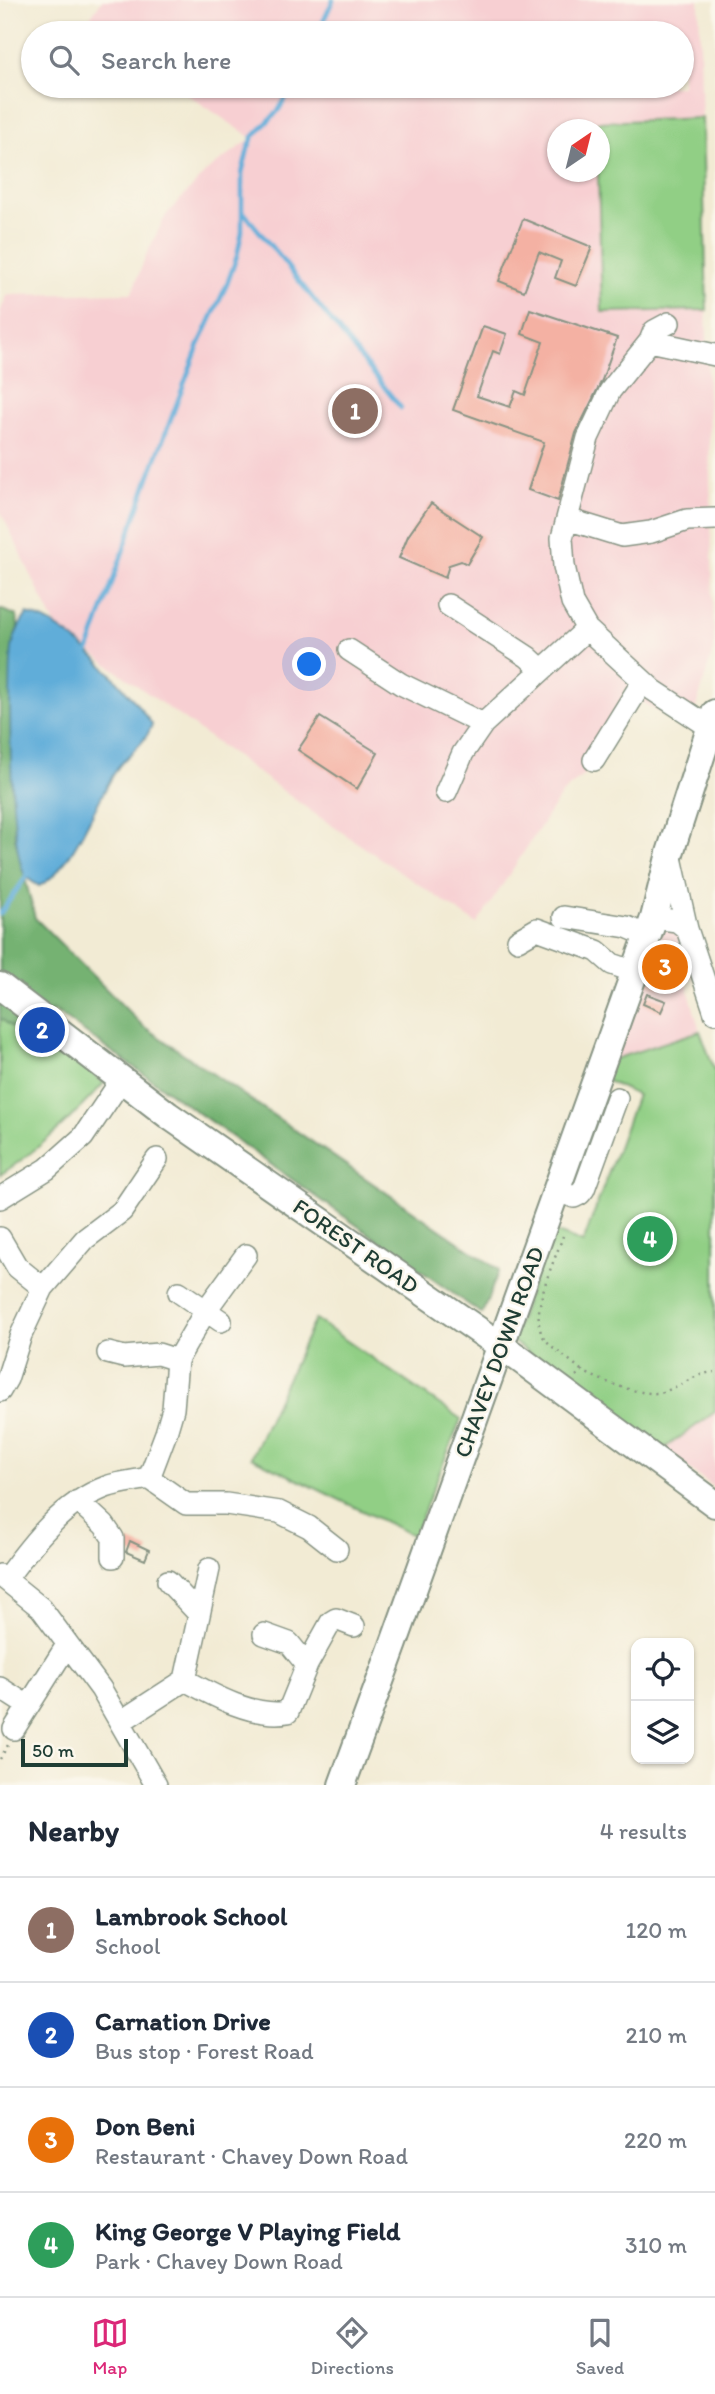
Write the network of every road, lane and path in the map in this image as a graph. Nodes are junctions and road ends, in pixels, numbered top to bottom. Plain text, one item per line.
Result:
1 (669, 323) dead end
2 (650, 341) junction
3 (715, 355) edge
4 (567, 519) junction
5 (715, 519) edge
6 (448, 605) dead end
7 (587, 629) junction
8 (349, 650) dead end
9 (542, 670) junction
10 (643, 681) junction
11 (713, 720) edge
12 (483, 724) junction
13 (594, 760) dead end
14 (446, 792) dead end
15 (670, 853) junction
16 (564, 916) dead end
17 (651, 927) junction
18 (687, 929) junction
19 (518, 940) dead end
20 (635, 972) junction
21 (0, 986) edge
22 (715, 1013) edge
23 (122, 1079) junction
24 (617, 1098) dead end
25 (157, 1158) dead end
26 (557, 1191) junction
27 (0, 1198) edge
28 (563, 1235) dead end
29 (0, 1238) edge
30 (246, 1255) dead end
31 (43, 1288) junction
32 (179, 1292) dead end
33 (213, 1315) junction
34 (501, 1346) junction
35 (108, 1353) dead end
36 (177, 1360) junction
37 (582, 1371) junction
38 (715, 1372) edge
39 (560, 1390) junction
40 (0, 1391) edge
41 (149, 1478) junction
42 (78, 1501) junction
43 (715, 1504) edge
44 (337, 1549) dead end
45 (113, 1557) dead end
46 (209, 1569) dead end
47 (3, 1577) edge
48 (168, 1581) dead end
49 (200, 1614) junction
50 (355, 1626) dead end
51 (264, 1634) dead end
52 (67, 1645) junction
53 (307, 1665) junction
54 (185, 1680) junction
55 (0, 1688) edge
56 (28, 1706) junction
57 (120, 1722) junction
58 (14, 1729) dead end
59 (156, 1785) edge
60 (342, 1785) edge

1 - 2 street
2 - 3 street
2 - 4 street
4 - 5 street
4 - 7 street
6 - 9 street
7 - 9 street
7 - 10 street
8 - 12 street
9 - 12 street
10 - 11 street
10 - 13 street
11 - 15 main road, CHAVEY DOWN ROAD
12 - 14 street
15 - 17 main road, CHAVEY DOWN ROAD
15 - 18 street
16 - 17 street
17 - 18 street
17 - 20 main road, CHAVEY DOWN ROAD
18 - 22 street
19 - 20 street
20 - 26 main road, CHAVEY DOWN ROAD
21 - 23 main road, FOREST ROAD
23 - 27 street
23 - 34 main road, FOREST ROAD
24 - 26 street
25 - 31 street
26 - 34 main road, CHAVEY DOWN ROAD
28 - 37 path
29 - 31 street
30 - 33 street
31 - 40 street
32 - 33 street
33 - 36 street
34 - 39 main road, FOREST ROAD
34 - 60 main road, CHAVEY DOWN ROAD
35 - 36 street
36 - 41 street
37 - 38 path
37 - 39 path
39 - 43 main road, FOREST ROAD
41 - 42 street
41 - 44 street
42 - 45 street
42 - 47 street
46 - 49 street
47 - 52 street
48 - 49 street
49 - 54 street
50 - 53 street
51 - 53 street
52 - 56 street
52 - 57 street
53 - 54 street
54 - 57 street
55 - 56 street
56 - 58 street
57 - 59 street

